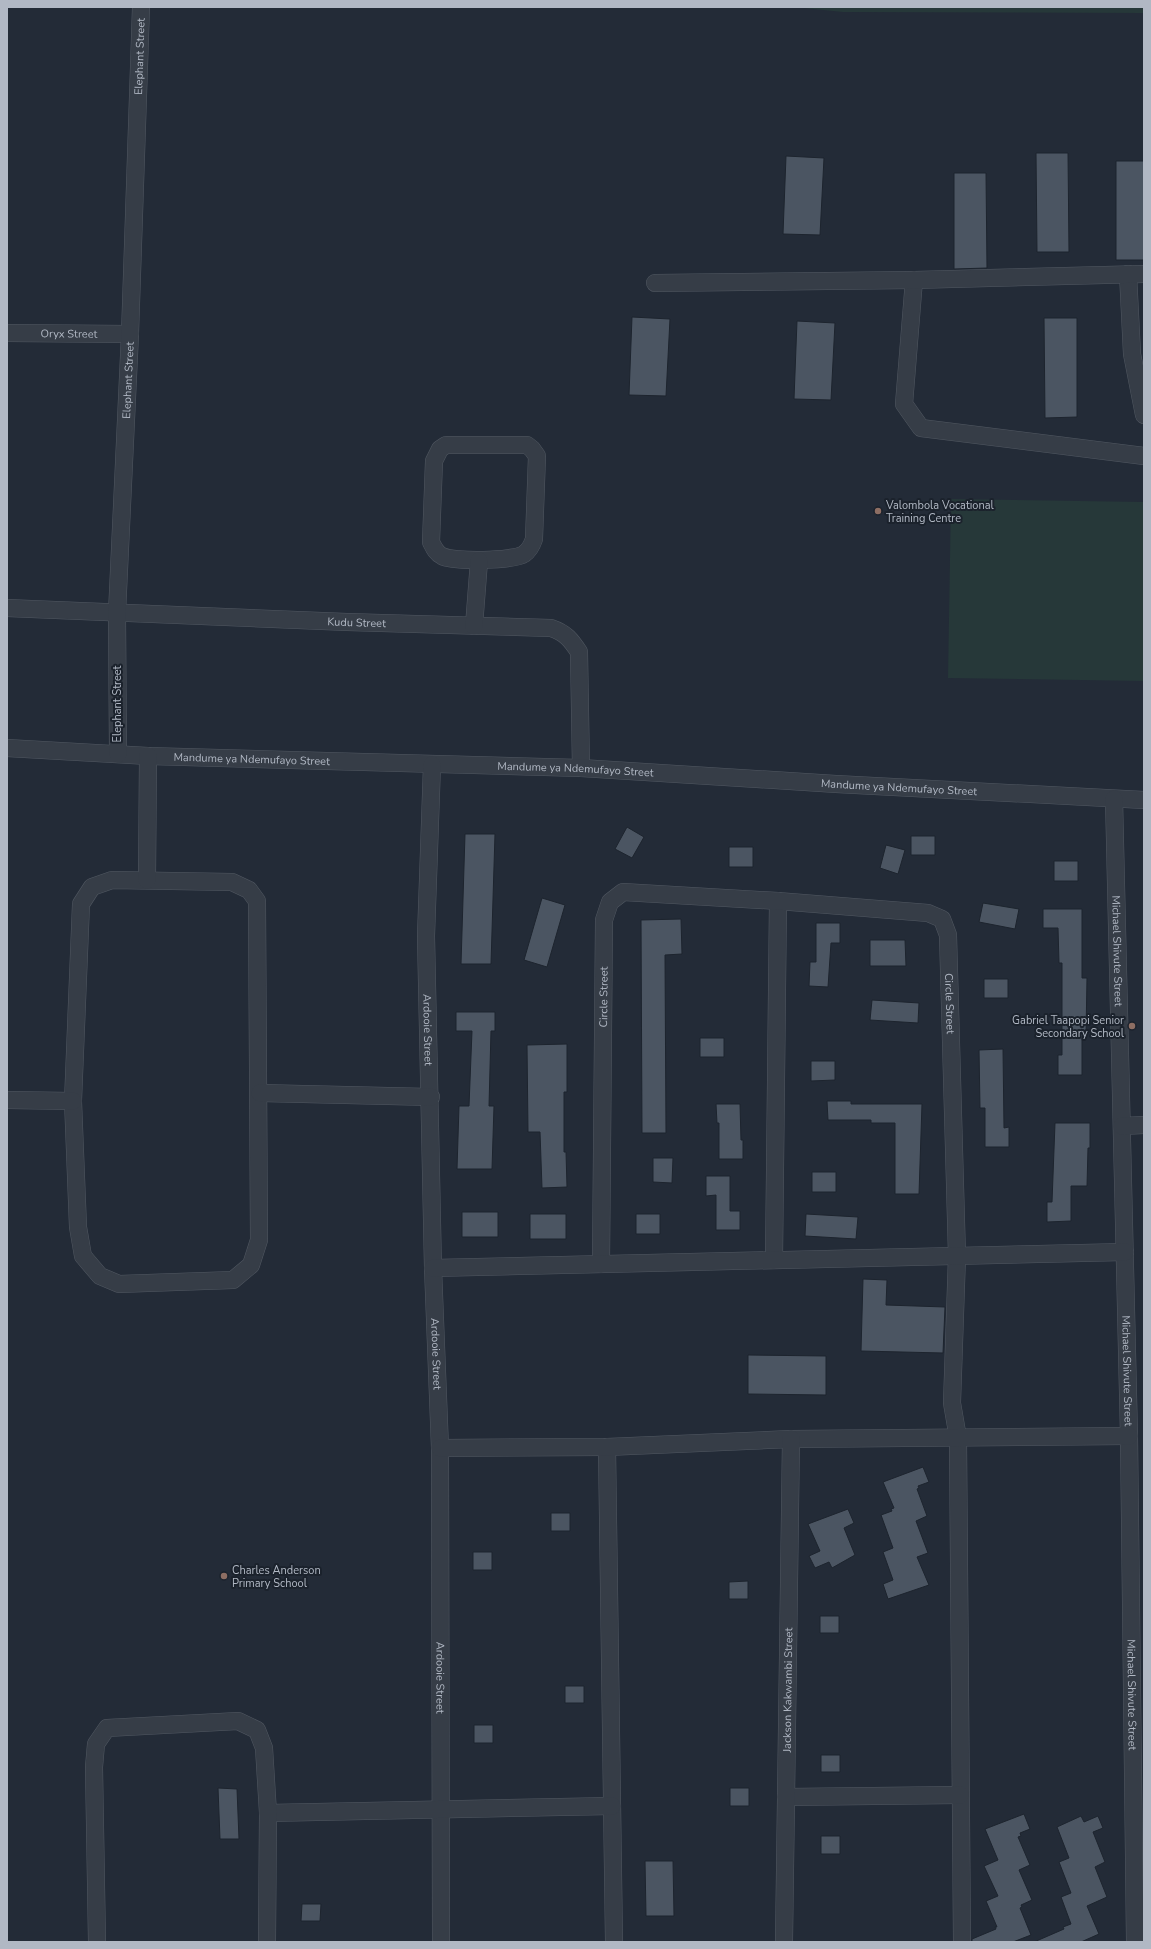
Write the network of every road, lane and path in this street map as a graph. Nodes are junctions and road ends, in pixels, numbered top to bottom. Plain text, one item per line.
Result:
1 (141, 7) edge
2 (1136, 274) edge
3 (914, 280) junction
4 (655, 283) dead end
5 (7, 333) edge
6 (130, 334) junction
7 (1144, 415) edge
8 (1144, 456) edge
9 (479, 561) junction
10 (7, 608) edge
11 (117, 612) junction
12 (474, 626) junction
13 (7, 748) edge
14 (118, 754) junction
15 (148, 756) junction
16 (432, 765) junction
17 (581, 768) junction
18 (1114, 799) junction
19 (1144, 800) edge
20 (147, 880) junction
21 (778, 901) junction
22 (260, 1093) junction
23 (431, 1097) junction
24 (7, 1100) edge
25 (73, 1101) junction
26 (1144, 1125) edge
27 (1122, 1126) junction
28 (1125, 1252) junction
29 (957, 1256) junction
30 (774, 1260) junction
31 (601, 1264) junction
32 (433, 1268) junction
33 (1129, 1436) junction
34 (958, 1438) junction
35 (791, 1439) junction
36 (607, 1447) junction
37 (440, 1448) junction
38 (1137, 1601) edge
39 (1138, 1788) edge
40 (960, 1794) junction
41 (786, 1797) junction
42 (612, 1806) junction
43 (441, 1811) junction
44 (268, 1813) junction
45 (97, 1942) edge
46 (267, 1942) edge
47 (441, 1942) edge
48 (614, 1942) edge
49 (784, 1942) edge
50 (962, 1942) edge
51 (1135, 1942) edge

1 - 6 street, Elephant Street
2 - 3 street
2 - 7 street
3 - 4 street
3 - 8 street
5 - 6 street, Oryx Street
6 - 11 street, Elephant Street
9 - 9 street
9 - 12 street
10 - 11 street, Kudu Street
11 - 12 street, Kudu Street
11 - 14 street, Elephant Street
12 - 17 street, Kudu Street
13 - 14 street, Mandume ya Ndemufayo Street
14 - 15 street, Mandume ya Ndemufayo Street
15 - 16 street, Mandume ya Ndemufayo Street
15 - 20 street
16 - 17 street, Mandume ya Ndemufayo Street
16 - 23 street, Ardooie Street
17 - 18 street, Mandume ya Ndemufayo Street
18 - 19 street, Mandume ya Ndemufayo Street
18 - 27 street, Michael Shivute Street
20 - 22 street
20 - 25 street
21 - 29 street, Circle Street
21 - 30 street
21 - 31 street, Circle Street
22 - 23 street
22 - 25 street
23 - 32 street, Ardooie Street
24 - 25 street
26 - 27 street
27 - 28 street, Michael Shivute Street
28 - 29 street
28 - 33 street, Michael Shivute Street
29 - 30 street
29 - 34 street, Circle Street
30 - 31 street
31 - 32 street
32 - 37 street, Ardooie Street
33 - 34 street
33 - 38 street, Michael Shivute Street
34 - 35 street
34 - 40 street, Circle Street
35 - 36 street
35 - 41 street, Jackson Kakwambi Street
36 - 37 street
36 - 42 street
37 - 43 street, Ardooie Street
38 - 39 street, Michael Shivute Street
39 - 51 street, Michael Shivute Street
40 - 41 street
40 - 50 street, Circle Street
41 - 49 street, Jackson Kakwambi Street
42 - 43 street
42 - 48 street
43 - 44 street
43 - 47 street, Ardooie Street
44 - 45 street
44 - 46 street

